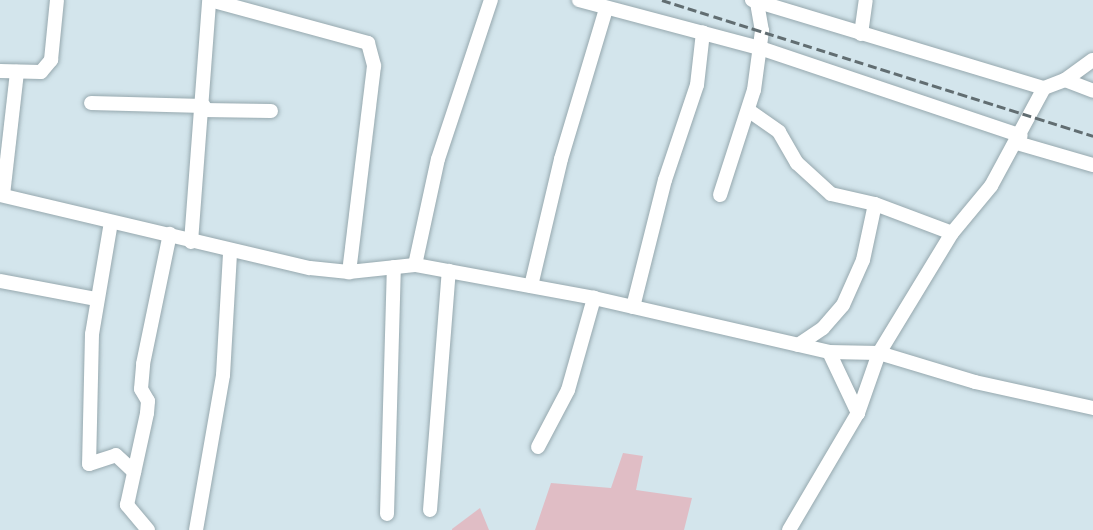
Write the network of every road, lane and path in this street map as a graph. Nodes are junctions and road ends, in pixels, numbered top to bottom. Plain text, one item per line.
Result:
1 (57, 0) edge
2 (210, 0) edge
3 (491, 0) edge
4 (579, 0) edge
5 (866, 0) edge
6 (754, 1) edge
7 (606, 9) junction
8 (703, 32) junction
9 (861, 34) junction
10 (760, 48) junction
11 (1093, 60) edge
12 (0, 71) edge
13 (17, 72) junction
14 (1065, 81) junction
15 (1044, 88) junction
16 (1093, 91) edge
17 (91, 103) dead end
18 (203, 108) junction
19 (748, 110) junction
20 (271, 111) dead end
21 (1019, 140) junction
22 (1093, 165) edge
23 (1, 195) edge
24 (720, 195) dead end
25 (875, 204) junction
26 (111, 222) junction
27 (952, 233) junction
28 (170, 234) junction
29 (190, 242) junction
30 (230, 252) junction
31 (415, 265) junction
32 (394, 267) junction
33 (449, 271) junction
34 (349, 272) junction
35 (0, 281) edge
36 (531, 286) junction
37 (594, 298) junction
38 (96, 299) junction
39 (633, 307) junction
40 (798, 345) junction
41 (829, 352) junction
42 (879, 353) junction
43 (1093, 408) edge
44 (858, 413) junction
45 (538, 447) dead end
46 (134, 472) junction
47 (430, 510) dead end
48 (387, 514) dead end
49 (148, 530) edge
50 (196, 530) edge
51 (789, 530) edge

1 - 13 street
2 - 18 street
2 - 34 street
3 - 31 street
4 - 7 street
5 - 9 street
6 - 9 street
6 - 10 street
7 - 8 street
7 - 36 street
8 - 10 street
8 - 39 street
9 - 15 street
10 - 19 street
10 - 21 street
11 - 14 street
12 - 13 street
13 - 23 street
14 - 15 street
14 - 16 street
15 - 21 street
17 - 18 street
18 - 20 street
18 - 29 street
19 - 24 street
19 - 25 street
21 - 22 street
21 - 27 street
23 - 26 street
25 - 27 street
25 - 40 street
26 - 28 street
26 - 38 street
27 - 42 street
28 - 29 street
28 - 46 street
29 - 30 street
30 - 34 street
30 - 50 street
31 - 32 street
31 - 33 street
32 - 34 street
32 - 48 street
33 - 36 street
33 - 47 street
35 - 38 street
36 - 37 street
37 - 39 street
37 - 45 street
38 - 46 street
39 - 40 street
40 - 41 street
41 - 42 street
41 - 44 street
42 - 43 street
42 - 44 street
44 - 51 street
46 - 49 street

